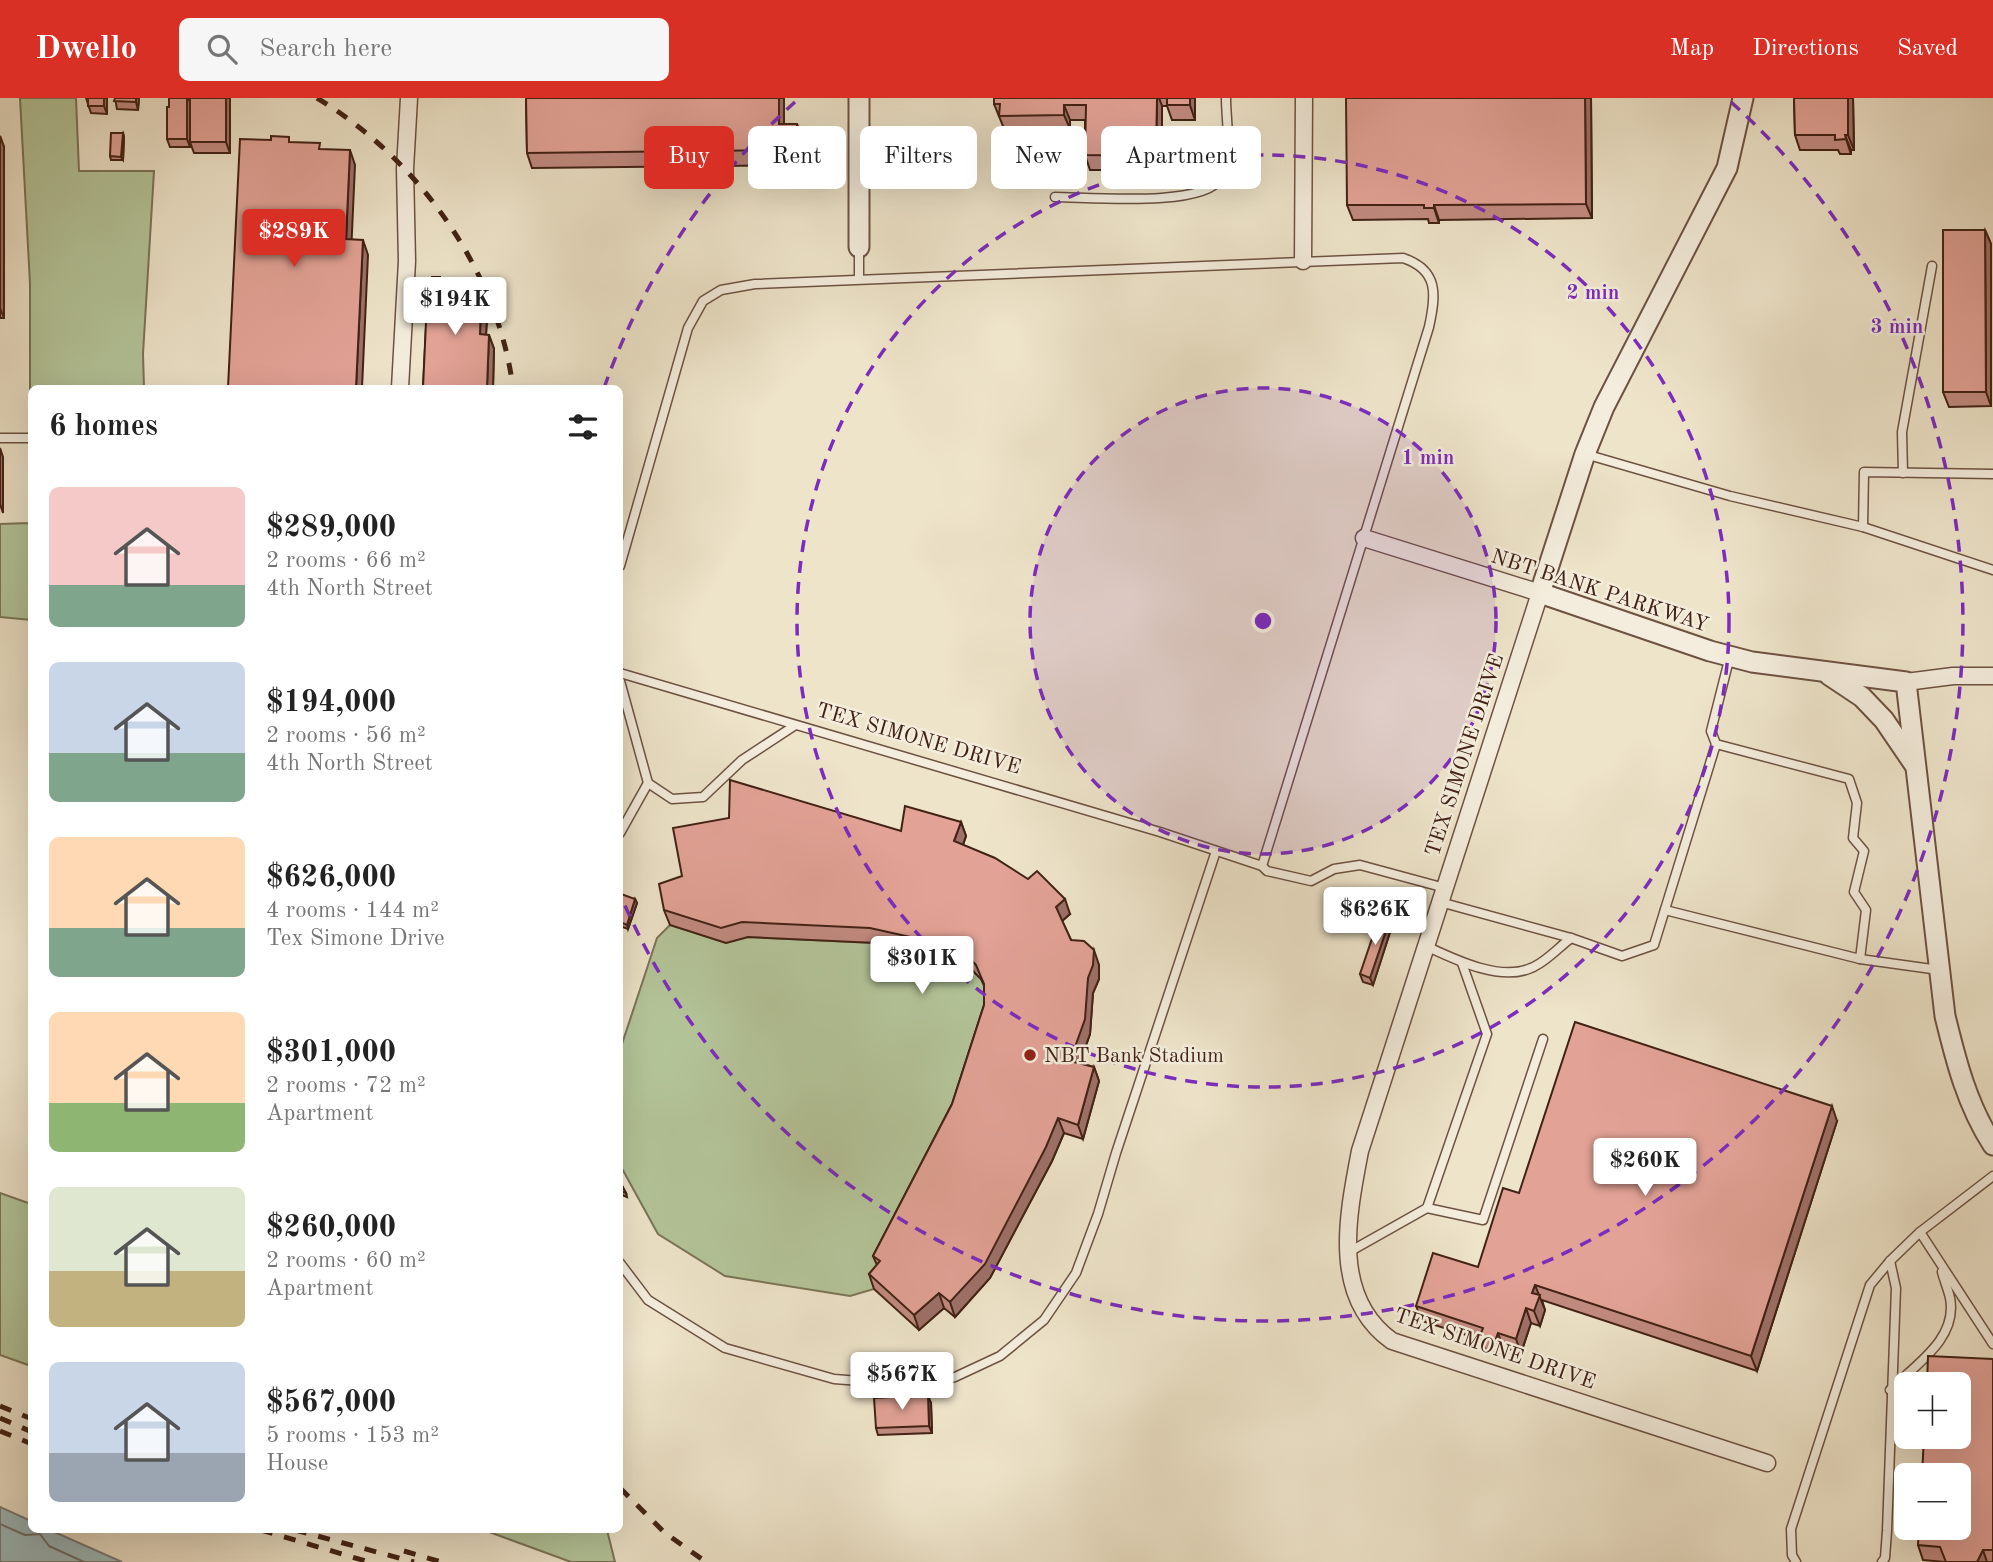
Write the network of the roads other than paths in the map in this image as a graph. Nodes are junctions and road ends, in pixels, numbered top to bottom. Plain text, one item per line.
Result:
1 (409, 98) edge
2 (859, 98) edge
3 (1226, 98) edge
4 (1304, 98) edge
5 (1743, 98) edge
6 (1055, 197) dead end
7 (859, 247) joint
8 (1303, 261) junction
9 (1932, 266) dead end
10 (859, 279) junction
11 (400, 385) edge
12 (0, 438) edge
13 (28, 438) edge
14 (1585, 454) junction
15 (1903, 473) junction
16 (1993, 474) edge
17 (1863, 527) junction
18 (1364, 538) junction
19 (623, 556) edge
20 (1993, 570) edge
21 (1540, 593) junction
22 (1730, 656) junction
23 (1826, 673) junction
24 (623, 674) edge
25 (1993, 676) edge
26 (1906, 682) junction
27 (623, 692) edge
28 (794, 726) junction
29 (1716, 744) junction
30 (1917, 767) junction
31 (648, 783) junction
32 (623, 828) edge
33 (1216, 850) junction
34 (1262, 866) junction
35 (1442, 895) junction
36 (1665, 910) junction
37 (1571, 938) junction
38 (1426, 946) junction
39 (1860, 959) junction
40 (1462, 963) junction
41 (1940, 971) junction
42 (1543, 1038) dead end
43 (1993, 1145) edge
44 (1993, 1176) edge
45 (1427, 1208) junction
46 (1920, 1232) junction
47 (1349, 1252) junction
48 (1890, 1261) junction
49 (1939, 1262) junction
50 (623, 1267) edge
51 (1993, 1344) edge
52 (1890, 1391) junction
53 (1767, 1463) dead end
54 (1796, 1562) edge
55 (1882, 1562) edge

1 - 11 street
2 - 7 street
3 - 6 lane
4 - 8 street
5 - 14 street, TEX SIMONE DRIVE
7 - 10 lane
8 - 10 lane
8 - 18 lane
9 - 15 lane
10 - 19 lane
12 - 13 lane
14 - 17 lane
14 - 21 street, TEX SIMONE DRIVE
15 - 16 lane
15 - 17 lane
17 - 20 lane
18 - 21 street, NBT BANK PARKWAY
18 - 34 lane
21 - 22 street, NBT BANK PARKWAY
21 - 35 street, TEX SIMONE DRIVE
22 - 23 street, NBT BANK PARKWAY
22 - 29 lane
23 - 26 street, NBT BANK PARKWAY
23 - 30 street, NBT BANK PARKWAY
24 - 28 lane, TEX SIMONE DRIVE
25 - 26 street
26 - 30 street, NBT BANK PARKWAY
27 - 31 lane
28 - 31 lane
28 - 33 lane, TEX SIMONE DRIVE
29 - 36 lane
29 - 39 lane
30 - 41 street, NBT BANK PARKWAY
31 - 32 lane
33 - 34 lane, TEX SIMONE DRIVE
33 - 50 lane
34 - 35 lane, TEX SIMONE DRIVE
35 - 37 lane, TEX SIMONE DRIVE
35 - 38 street, TEX SIMONE DRIVE
36 - 37 lane, TEX SIMONE DRIVE
36 - 39 lane
37 - 40 lane
38 - 40 lane
38 - 47 street, TEX SIMONE DRIVE
39 - 41 lane
40 - 45 lane
41 - 43 street, NBT BANK PARKWAY
42 - 45 lane
44 - 46 lane
45 - 47 lane
46 - 48 lane
46 - 49 lane
47 - 53 street, TEX SIMONE DRIVE
48 - 52 lane
48 - 54 lane
49 - 51 lane
49 - 52 lane
52 - 55 lane

